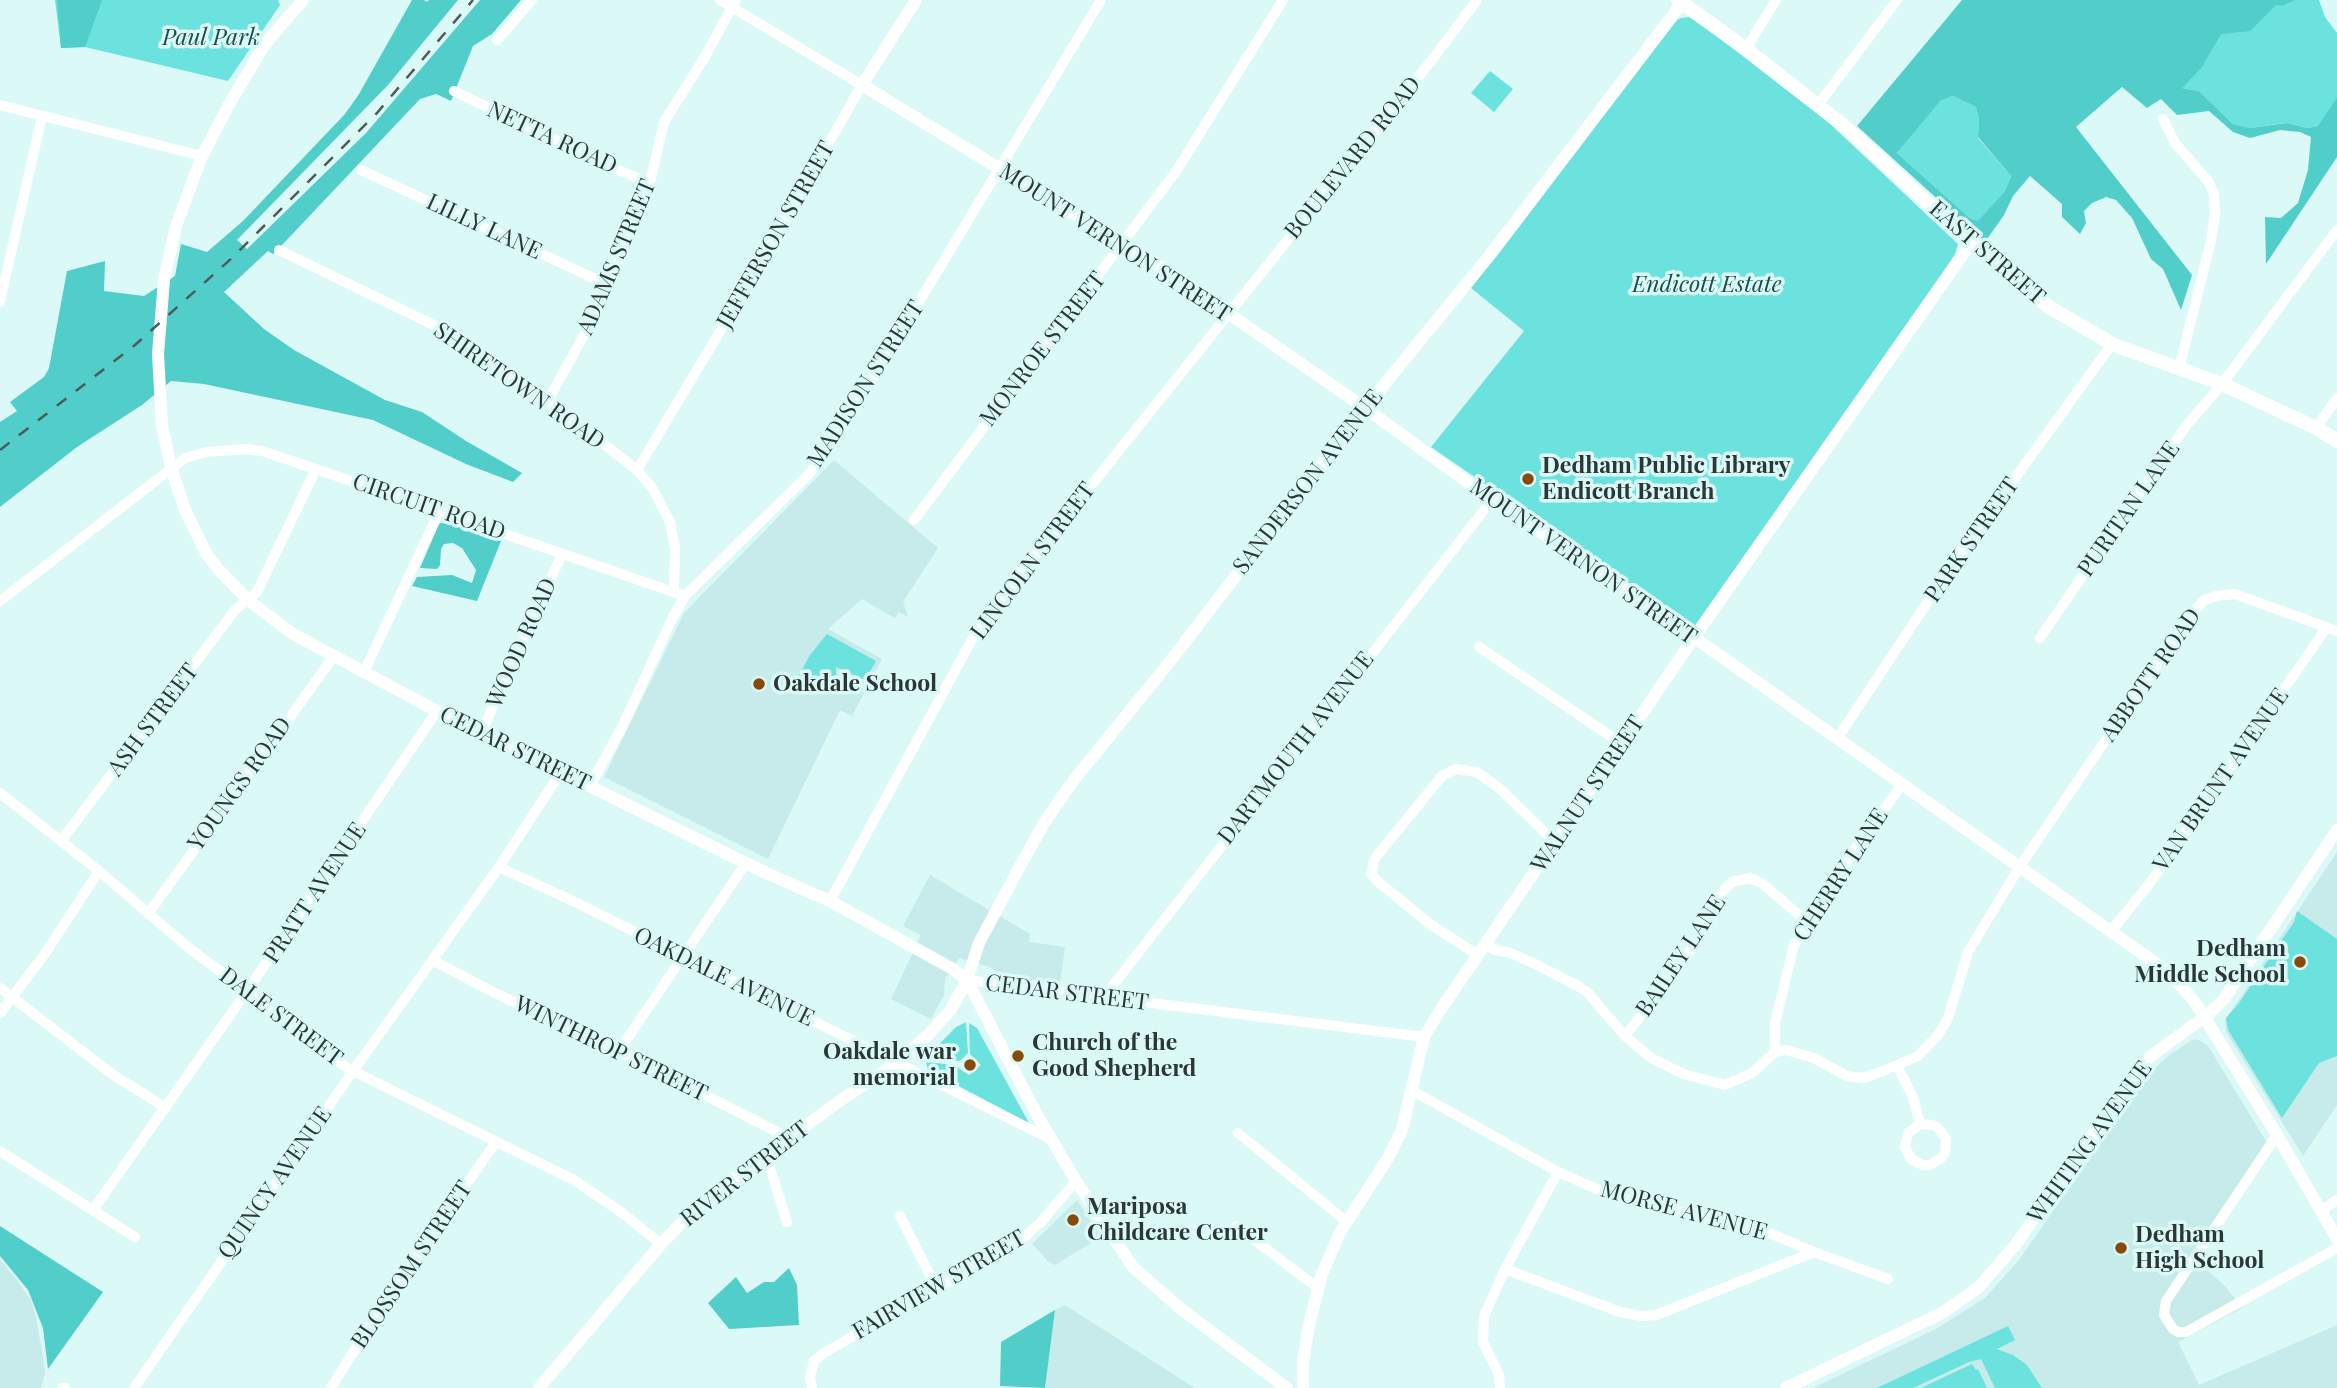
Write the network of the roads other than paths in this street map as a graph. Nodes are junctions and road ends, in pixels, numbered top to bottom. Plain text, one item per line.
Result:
1 (532, 0) edge
2 (720, 0) edge
3 (916, 0) edge
4 (1101, 0) edge
5 (1283, 0) edge
6 (1476, 0) edge
7 (1776, 0) edge
8 (1897, 0) edge
9 (297, 2) edge
10 (1680, 2) edge
11 (734, 4) edge
12 (497, 40) dead end
13 (1746, 49) junction
14 (862, 85) junction
15 (454, 91) dead end
16 (0, 105) edge
17 (1818, 106) junction
18 (42, 116) junction
19 (2163, 119) dead end
20 (202, 156) junction
21 (999, 167) junction
22 (361, 170) dead end
23 (650, 183) junction
24 (2337, 230) edge
25 (1124, 243) junction
26 (1971, 243) junction
27 (279, 250) dead end
28 (606, 284) junction
29 (0, 302) edge
30 (1227, 314) junction
31 (2112, 344) junction
32 (2179, 369) junction
33 (2222, 384) junction
34 (2337, 398) edge
35 (548, 400) junction
36 (1365, 408) junction
37 (2316, 428) junction
38 (2337, 441) edge
39 (171, 468) junction
40 (316, 469) junction
41 (637, 470) junction
42 (1492, 500) junction
43 (439, 512) junction
44 (914, 520) dead end
45 (562, 554) junction
46 (674, 592) junction
47 (685, 596) junction
48 (248, 600) junction
49 (0, 601) edge
50 (2332, 629) edge
51 (2040, 638) dead end
52 (1693, 639) junction
53 (1479, 646) dead end
54 (334, 656) junction
55 (364, 672) junction
56 (437, 711) junction
57 (482, 731) junction
58 (1837, 739) junction
59 (1622, 744) junction
60 (561, 772) junction
61 (1902, 785) junction
62 (590, 786) junction
63 (0, 793) edge
64 (2337, 830) edge
65 (61, 841) junction
66 (1555, 842) junction
67 (746, 863) junction
68 (2020, 866) junction
69 (499, 867) junction
70 (99, 871) junction
71 (830, 901) junction
72 (148, 914) junction
73 (1807, 922) junction
74 (2112, 930) junction
75 (1486, 944) junction
76 (1478, 955) junction
77 (683, 958) junction
78 (432, 960) junction
79 (967, 981) junction
80 (0, 988) edge
81 (247, 992) junction
82 (12, 997) junction
83 (1103, 998) junction
84 (0, 1013) edge
85 (2205, 1017) junction
86 (1625, 1036) junction
87 (1424, 1037) junction
88 (619, 1051) junction
89 (1775, 1052) junction
90 (898, 1062) junction
91 (1897, 1066) junction
92 (353, 1071) junction
93 (1413, 1091) junction
94 (166, 1108) junction
95 (1920, 1124) junction
96 (1238, 1133) dead end
97 (2277, 1135) junction
98 (789, 1138) junction
99 (1052, 1140) junction
100 (496, 1142) junction
101 (0, 1151) edge
102 (766, 1155) junction
103 (1558, 1172) junction
104 (1076, 1181) junction
105 (2337, 1200) edge
106 (93, 1210) junction
107 (2321, 1211) junction
108 (900, 1216) dead end
109 (787, 1222) dead end
110 (1347, 1222) junction
111 (1236, 1226) dead end
112 (135, 1237) dead end
113 (2337, 1240) edge
114 (661, 1244) junction
115 (2337, 1248) edge
116 (1815, 1252) junction
117 (1506, 1269) junction
118 (1888, 1279) dead end
119 (1318, 1288) junction
120 (937, 1289) junction
121 (134, 1388) edge
122 (331, 1388) edge
123 (539, 1388) edge
124 (812, 1388) edge
125 (1287, 1388) edge
126 (1303, 1388) edge
127 (1500, 1388) edge
128 (1786, 1388) edge

1 - 12 street
2 - 11 street, MOUNT VERNON STREET
3 - 14 street, JEFFERSON STREET
4 - 21 street, MADISON STREET
5 - 25 street, MONROE STREET
6 - 30 street, BOULEVARD ROAD
7 - 13 street
8 - 17 street
9 - 20 street, CEDAR STREET
10 - 13 main road, EAST STREET
10 - 36 street, SANDERSON AVENUE
11 - 14 street, MOUNT VERNON STREET
11 - 23 street, ADAMS STREET
13 - 17 main road, EAST STREET
14 - 21 street, MOUNT VERNON STREET
14 - 41 street, JEFFERSON STREET
15 - 23 street, NETTA ROAD
16 - 18 street
17 - 26 main road, EAST STREET
18 - 20 street
18 - 29 street
19 - 32 street
20 - 39 street, CEDAR STREET
21 - 25 street, MOUNT VERNON STREET
21 - 47 street, MADISON STREET
22 - 28 street, LILLY LANE
23 - 28 street, ADAMS STREET
24 - 33 street, PURITAN LANE
25 - 30 street, MOUNT VERNON STREET
25 - 44 street, MONROE STREET
26 - 31 main road, EAST STREET
26 - 52 street, WALNUT STREET
27 - 35 street, SHIRETOWN ROAD
28 - 35 street, ADAMS STREET
30 - 36 street, MOUNT VERNON STREET
30 - 71 street, LINCOLN STREET
31 - 32 main road, EAST STREET
31 - 58 street, PARK STREET
32 - 33 main road, EAST STREET
33 - 37 main road, EAST STREET
33 - 51 street, PURITAN LANE
34 - 37 street
35 - 41 street, SHIRETOWN ROAD
36 - 42 street, MOUNT VERNON STREET
36 - 79 street, SANDERSON AVENUE
37 - 38 main road, EAST STREET
39 - 40 street, CIRCUIT ROAD
39 - 48 street, CEDAR STREET
39 - 49 street, CIRCUIT ROAD
40 - 43 street, CIRCUIT ROAD
40 - 48 street, ASH STREET
41 - 46 street, SHIRETOWN ROAD
42 - 52 street, MOUNT VERNON STREET
42 - 83 street, DARTMOUTH AVENUE
43 - 45 street, CIRCUIT ROAD
43 - 55 street
45 - 46 street, CIRCUIT ROAD
45 - 57 street, WOOD ROAD
46 - 47 street, CIRCUIT ROAD
47 - 62 street, MADISON STREET
48 - 54 street, CEDAR STREET
48 - 65 street, ASH STREET
50 - 68 street, ABBOTT ROAD
50 - 74 street, VAN BRUNT AVENUE
52 - 58 street, MOUNT VERNON STREET
52 - 59 street, WALNUT STREET
53 - 59 street
54 - 55 street, CEDAR STREET
54 - 72 street, YOUNGS ROAD
55 - 56 street, CEDAR STREET
56 - 57 street, CEDAR STREET
56 - 81 street, PRATT AVENUE
57 - 60 street, CEDAR STREET
58 - 61 street, MOUNT VERNON STREET
59 - 66 street, WALNUT STREET
60 - 62 street, CEDAR STREET
60 - 69 street, QUINCY AVENUE
61 - 68 street, MOUNT VERNON STREET
61 - 73 street, CHERRY LANE
62 - 67 street, CEDAR STREET
63 - 65 street, DALE STREET
64 - 85 street, WHITING AVENUE
65 - 70 street, DALE STREET
66 - 75 street, WALNUT STREET
66 - 76 street
67 - 71 street, CEDAR STREET
67 - 77 street
68 - 74 street, MOUNT VERNON STREET
68 - 91 street, ABBOTT ROAD
69 - 77 street, OAKDALE AVENUE
69 - 78 street, QUINCY AVENUE
70 - 72 street, DALE STREET
70 - 82 street
71 - 79 street, CEDAR STREET
72 - 81 street, DALE STREET
73 - 86 street, BAILEY LANE
73 - 89 street, CHERRY LANE
74 - 85 street, MOUNT VERNON STREET
75 - 76 street, WALNUT STREET
75 - 86 street
76 - 87 street, WALNUT STREET
77 - 88 street
77 - 90 street, OAKDALE AVENUE
78 - 88 street, WINTHROP STREET
78 - 92 street, QUINCY AVENUE
79 - 83 street, CEDAR STREET
79 - 90 street, RIVER STREET
79 - 99 street
80 - 82 street
81 - 92 street, DALE STREET
81 - 94 street, PRATT AVENUE
82 - 84 street
82 - 94 street
83 - 87 street, CEDAR STREET
85 - 97 street, MOUNT VERNON STREET
85 - 128 street, WHITING AVENUE
86 - 89 street
87 - 93 street, WALNUT STREET
88 - 98 street, WINTHROP STREET
89 - 91 street, ABBOTT ROAD
90 - 98 street, RIVER STREET
90 - 99 street, OAKDALE AVENUE
91 - 95 street
92 - 100 street, DALE STREET
92 - 121 street, QUINCY AVENUE
93 - 103 street, MORSE AVENUE
93 - 110 street, WALNUT STREET
94 - 106 street, PRATT AVENUE
95 - 95 street
96 - 110 street
97 - 107 street, MOUNT VERNON STREET
97 - 115 street
98 - 102 street, RIVER STREET
99 - 104 street
100 - 114 street, DALE STREET
100 - 122 street, BLOSSOM STREET
101 - 106 street
102 - 109 street
102 - 114 street, RIVER STREET
103 - 116 street, MORSE AVENUE
103 - 117 street
104 - 120 street, FAIRVIEW STREET
104 - 125 street
105 - 107 street
106 - 112 street
107 - 113 street, MOUNT VERNON STREET
108 - 120 street
110 - 119 street, WALNUT STREET
111 - 119 street
114 - 123 street, RIVER STREET
116 - 117 street
116 - 118 street, MORSE AVENUE
117 - 127 street
119 - 126 street, WALNUT STREET
120 - 124 street, FAIRVIEW STREET

